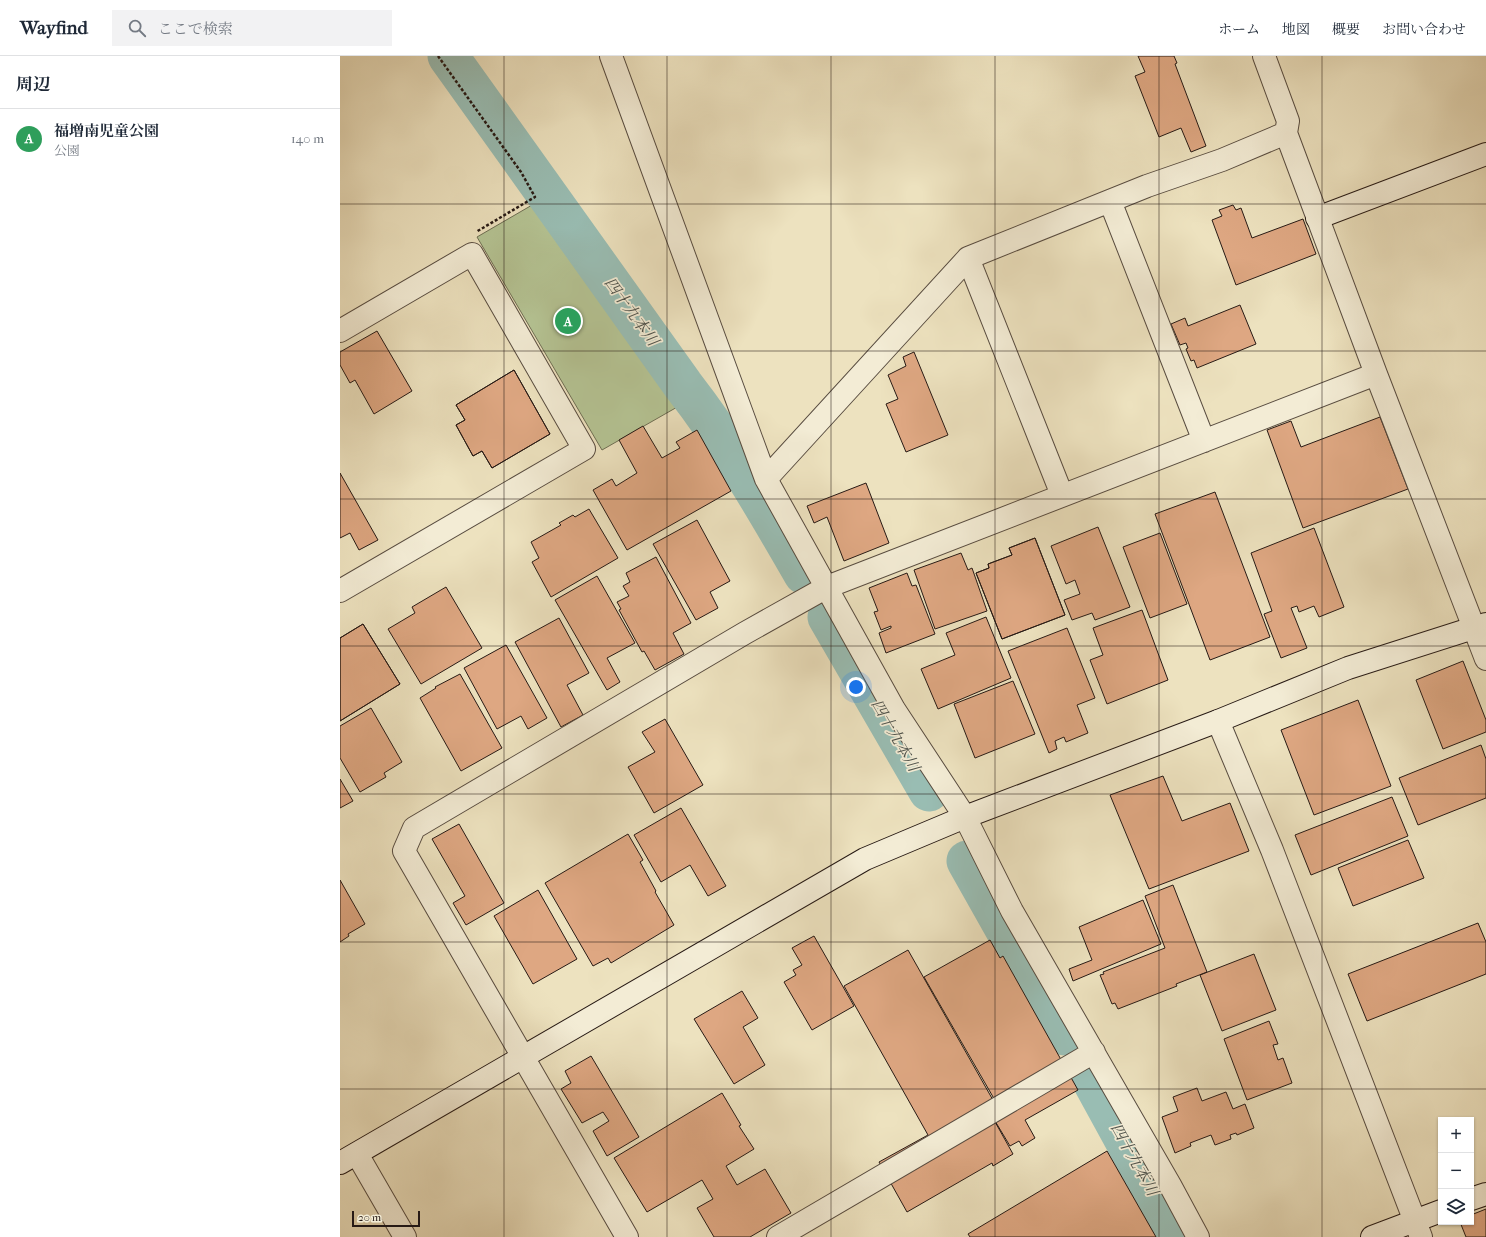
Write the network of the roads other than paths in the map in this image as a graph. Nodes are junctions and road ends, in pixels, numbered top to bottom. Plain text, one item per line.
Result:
1 (611, 56) edge
2 (1264, 56) edge
3 (1286, 133) junction
4 (1486, 154) edge
5 (1110, 200) junction
6 (1317, 218) junction
7 (968, 258) junction
8 (340, 331) edge
9 (1376, 374) junction
10 (1204, 441) junction
11 (766, 479) junction
12 (1062, 495) junction
13 (826, 587) junction
14 (340, 592) edge
15 (1480, 627) edge
16 (1486, 659) edge
17 (1218, 721) junction
18 (965, 817) junction
19 (1094, 1052) junction
20 (522, 1057) junction
21 (348, 1159) edge
22 (1486, 1194) edge
23 (1474, 1199) edge
24 (1438, 1213) edge
25 (1418, 1229) edge
26 (405, 1237) edge
27 (627, 1237) edge
28 (778, 1237) edge
29 (1198, 1237) edge
30 (1372, 1237) edge

1 - 11 street
2 - 3 street
3 - 5 street
3 - 6 street
4 - 6 street
5 - 7 street
5 - 10 street
6 - 9 street
7 - 11 street
7 - 12 street
8 - 14 street
9 - 10 street
9 - 15 street
10 - 12 street
11 - 13 street
12 - 13 street
13 - 18 street
13 - 20 street
15 - 16 street
15 - 17 street
17 - 18 street
17 - 25 street
18 - 19 street
18 - 20 street
19 - 28 street
19 - 29 street
20 - 21 street
20 - 27 street
21 - 26 street
22 - 23 street
24 - 25 street
25 - 30 street

